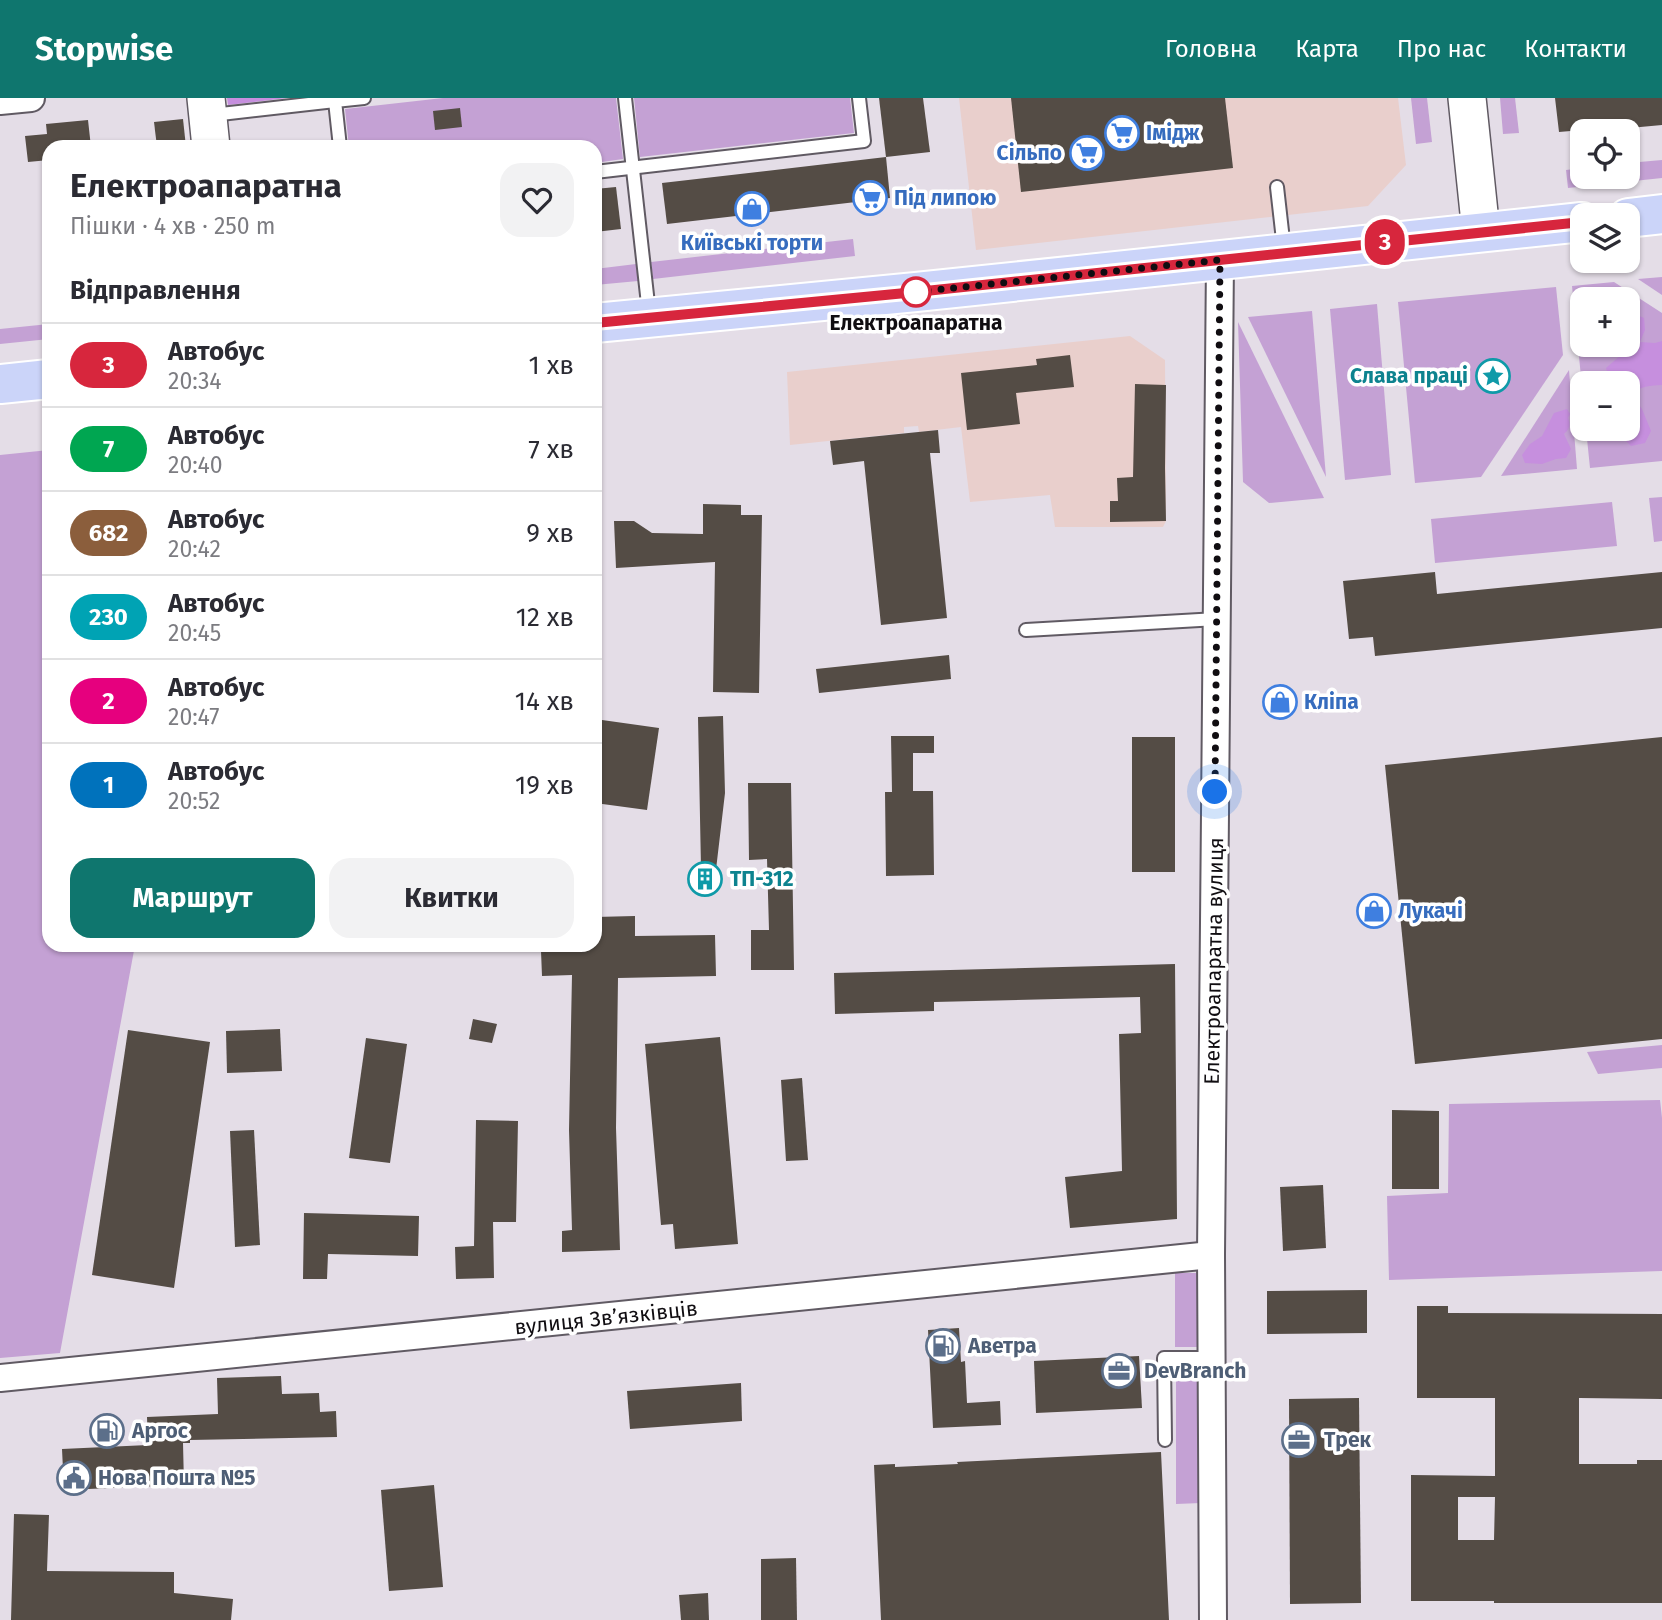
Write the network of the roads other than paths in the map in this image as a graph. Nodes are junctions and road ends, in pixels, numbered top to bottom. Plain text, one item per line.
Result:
1 (31, 98) edge
2 (364, 98) edge
3 (625, 98) edge
4 (859, 98) edge
5 (1466, 98) edge
6 (335, 101) junction
7 (0, 102) edge
8 (208, 120) edge
9 (339, 140) edge
10 (632, 167) junction
11 (602, 171) edge
12 (1277, 187) dead end
13 (1662, 214) edge
14 (1640, 217) edge
15 (1570, 223) edge
16 (1481, 232) junction
17 (1284, 253) junction
18 (1220, 260) junction
19 (650, 317) junction
20 (602, 322) edge
21 (42, 380) edge
22 (0, 384) edge
23 (1217, 619) junction
24 (1026, 630) dead end
25 (1211, 1255) junction
26 (1211, 1358) junction
27 (0, 1378) edge
28 (1165, 1440) dead end
29 (1213, 1620) edge

1 - 7 street
2 - 6 lane
3 - 10 lane
4 - 10 lane
5 - 16 main road
6 - 8 lane
6 - 9 lane
10 - 11 lane
10 - 19 lane
12 - 17 lane
13 - 14 main road
15 - 16 main road
16 - 17 main road
17 - 18 main road
18 - 19 main road
18 - 23 street, Електроапаратна вулиця
19 - 20 main road
21 - 22 main road
23 - 24 lane
23 - 25 street, Електроапаратна вулиця
25 - 26 street, Електроапаратна вулиця
25 - 27 street, вулиця Звʼязківців
26 - 28 lane
26 - 29 street, Електроапаратна вулиця

